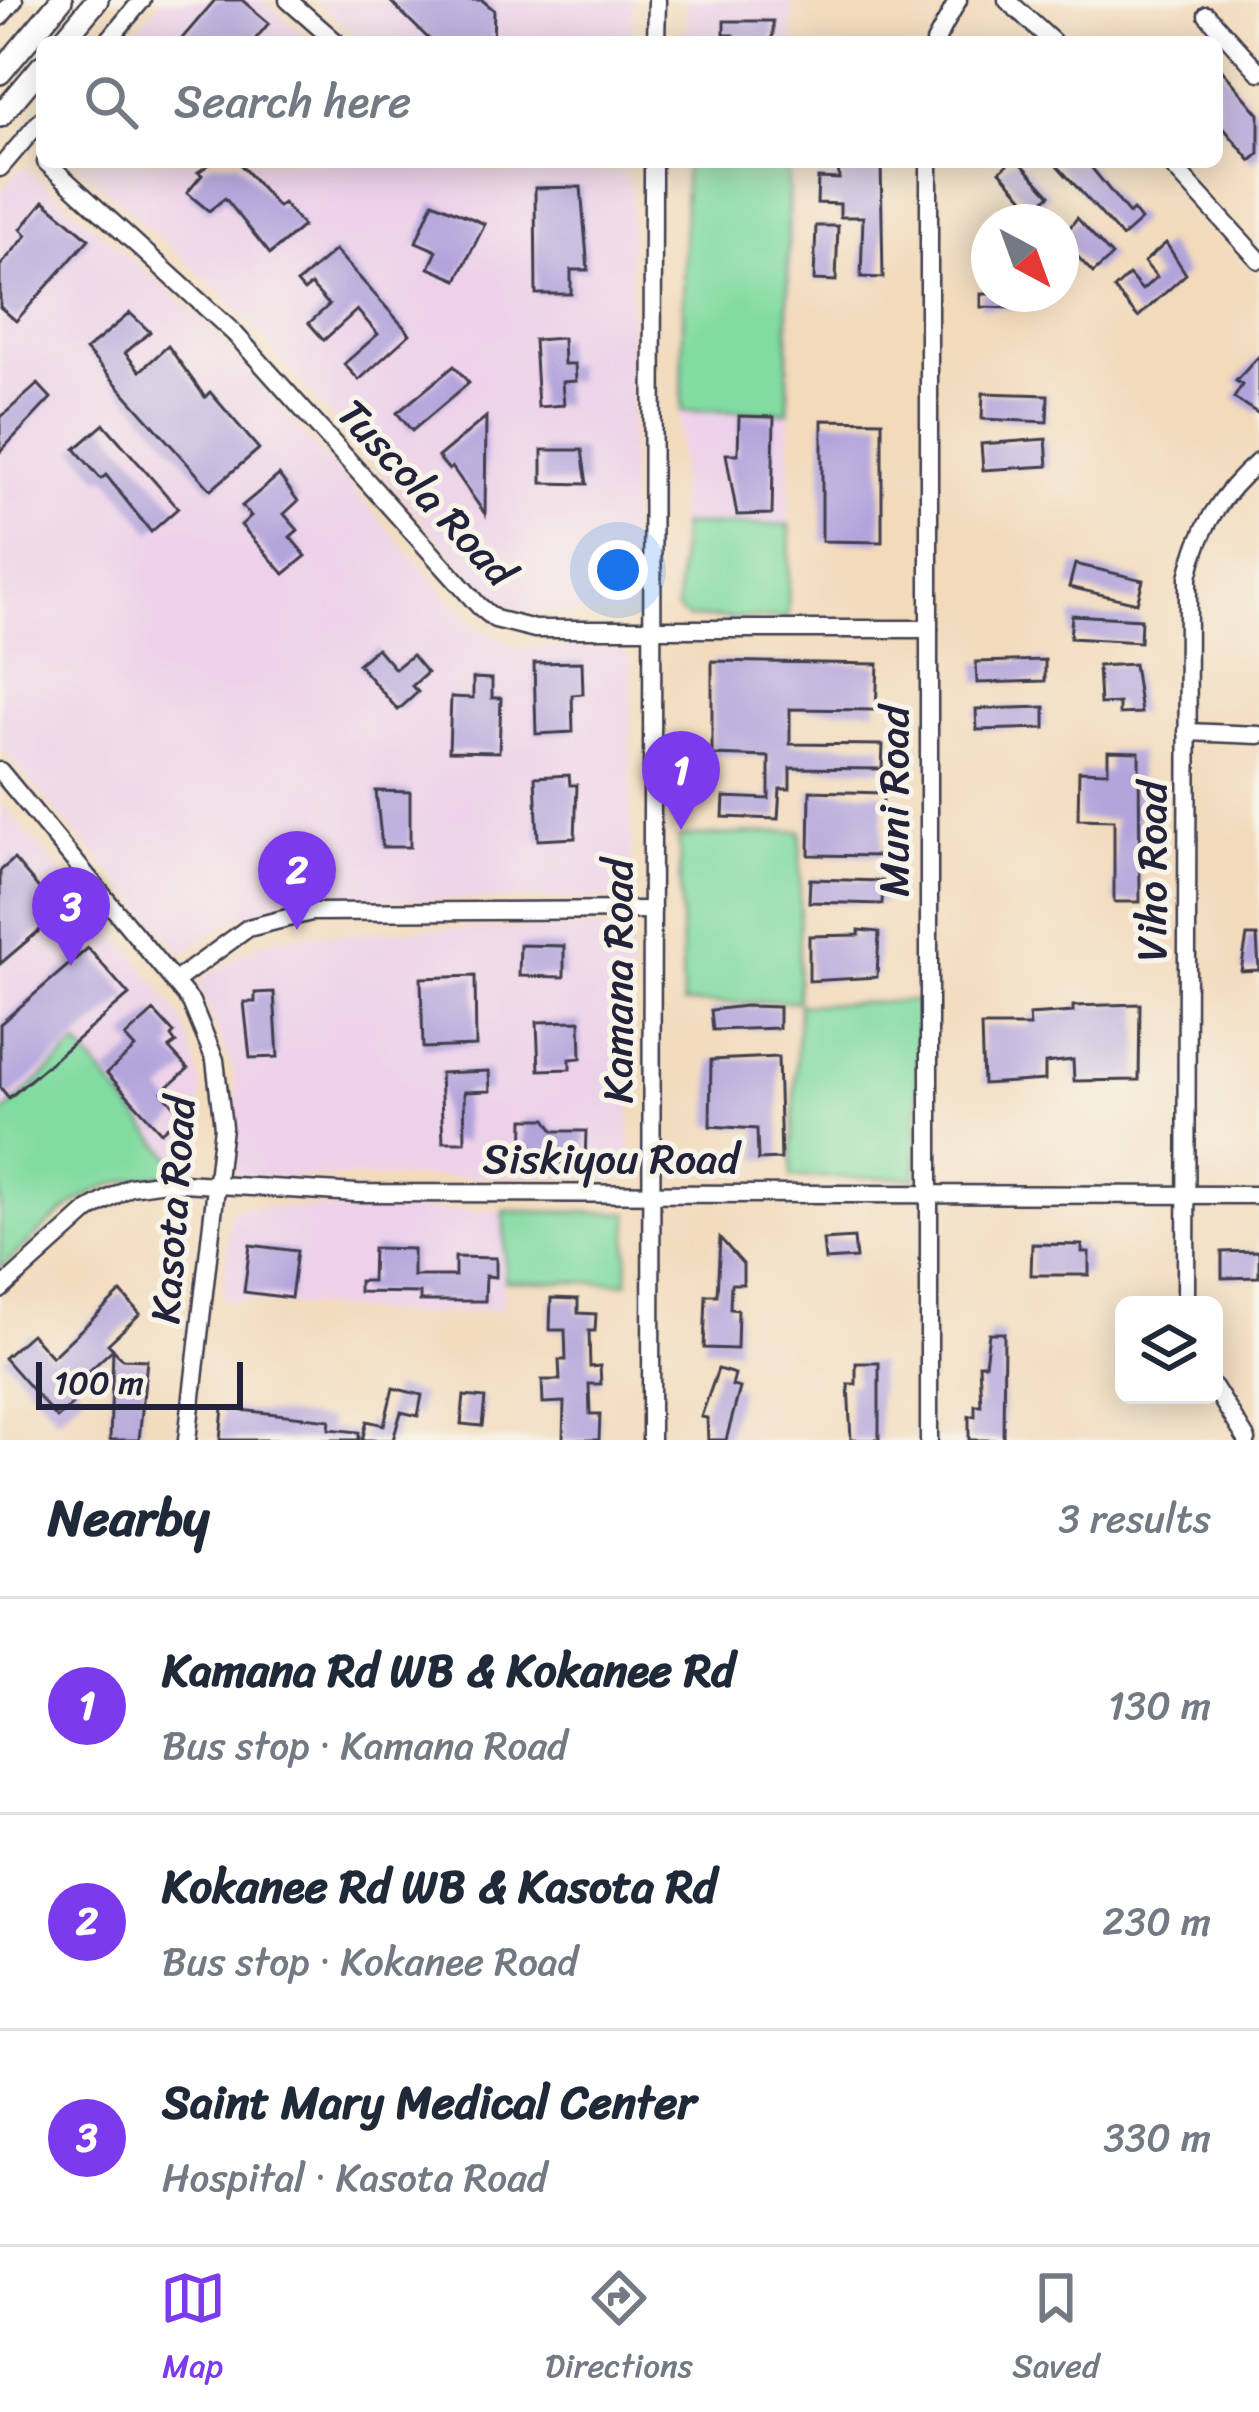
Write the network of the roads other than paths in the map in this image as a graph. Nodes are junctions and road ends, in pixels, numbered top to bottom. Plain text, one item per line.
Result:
1 (14, 0) edge
2 (61, 0) edge
3 (98, 0) edge
4 (142, 0) edge
5 (288, 0) edge
6 (657, 0) edge
7 (958, 0) edge
8 (1006, 0) edge
9 (1207, 15) dead end
10 (0, 17) edge
11 (67, 36) edge
12 (112, 36) edge
13 (329, 36) edge
14 (656, 36) edge
15 (938, 36) edge
16 (1045, 36) edge
17 (1259, 72) edge
18 (0, 73) edge
19 (36, 73) edge
20 (0, 116) edge
21 (36, 126) edge
22 (23, 142) junction
23 (36, 153) edge
24 (0, 168) edge
25 (53, 168) edge
26 (653, 168) edge
27 (929, 168) edge
28 (1174, 168) edge
29 (1259, 260) edge
30 (1259, 460) edge
31 (929, 629) junction
32 (655, 630) junction
33 (1186, 732) junction
34 (1259, 735) edge
35 (0, 771) edge
36 (652, 910) junction
37 (174, 982) junction
38 (216, 1188) junction
39 (929, 1193) junction
40 (652, 1195) junction
41 (1187, 1195) junction
42 (1259, 1195) edge
43 (0, 1290) edge
44 (1186, 1296) edge
45 (1223, 1402) edge
46 (187, 1440) edge
47 (651, 1440) edge
48 (929, 1440) edge
49 (1247, 1440) edge

1 - 10 street
2 - 18 main road
3 - 11 main road
4 - 12 street
5 - 13 street
6 - 14 street
7 - 15 street
8 - 16 street
9 - 17 street
19 - 20 main road
21 - 22 street
22 - 23 street, Tuscola Road
22 - 24 street
25 - 32 street, Tuscola Road
26 - 32 street, Kamana Road
27 - 31 street, Muni Road
28 - 29 street
30 - 33 street, Viho Road
31 - 32 street, Tuscola Road
31 - 39 street, Muni Road
32 - 36 street, Kamana Road
33 - 34 street
33 - 41 street, Viho Road
35 - 37 street, Kasota Road
36 - 37 street
36 - 40 street, Kamana Road
37 - 38 street, Kasota Road
38 - 40 street, Siskiyou Road
38 - 43 street, Siskiyou Road
38 - 46 street, Kasota Road
39 - 40 street, Siskiyou Road
39 - 41 street, Siskiyou Road
39 - 48 street, Muni Road
40 - 47 street, Kamana Road
41 - 42 street, Siskiyou Road
41 - 44 street, Viho Road
45 - 49 street

